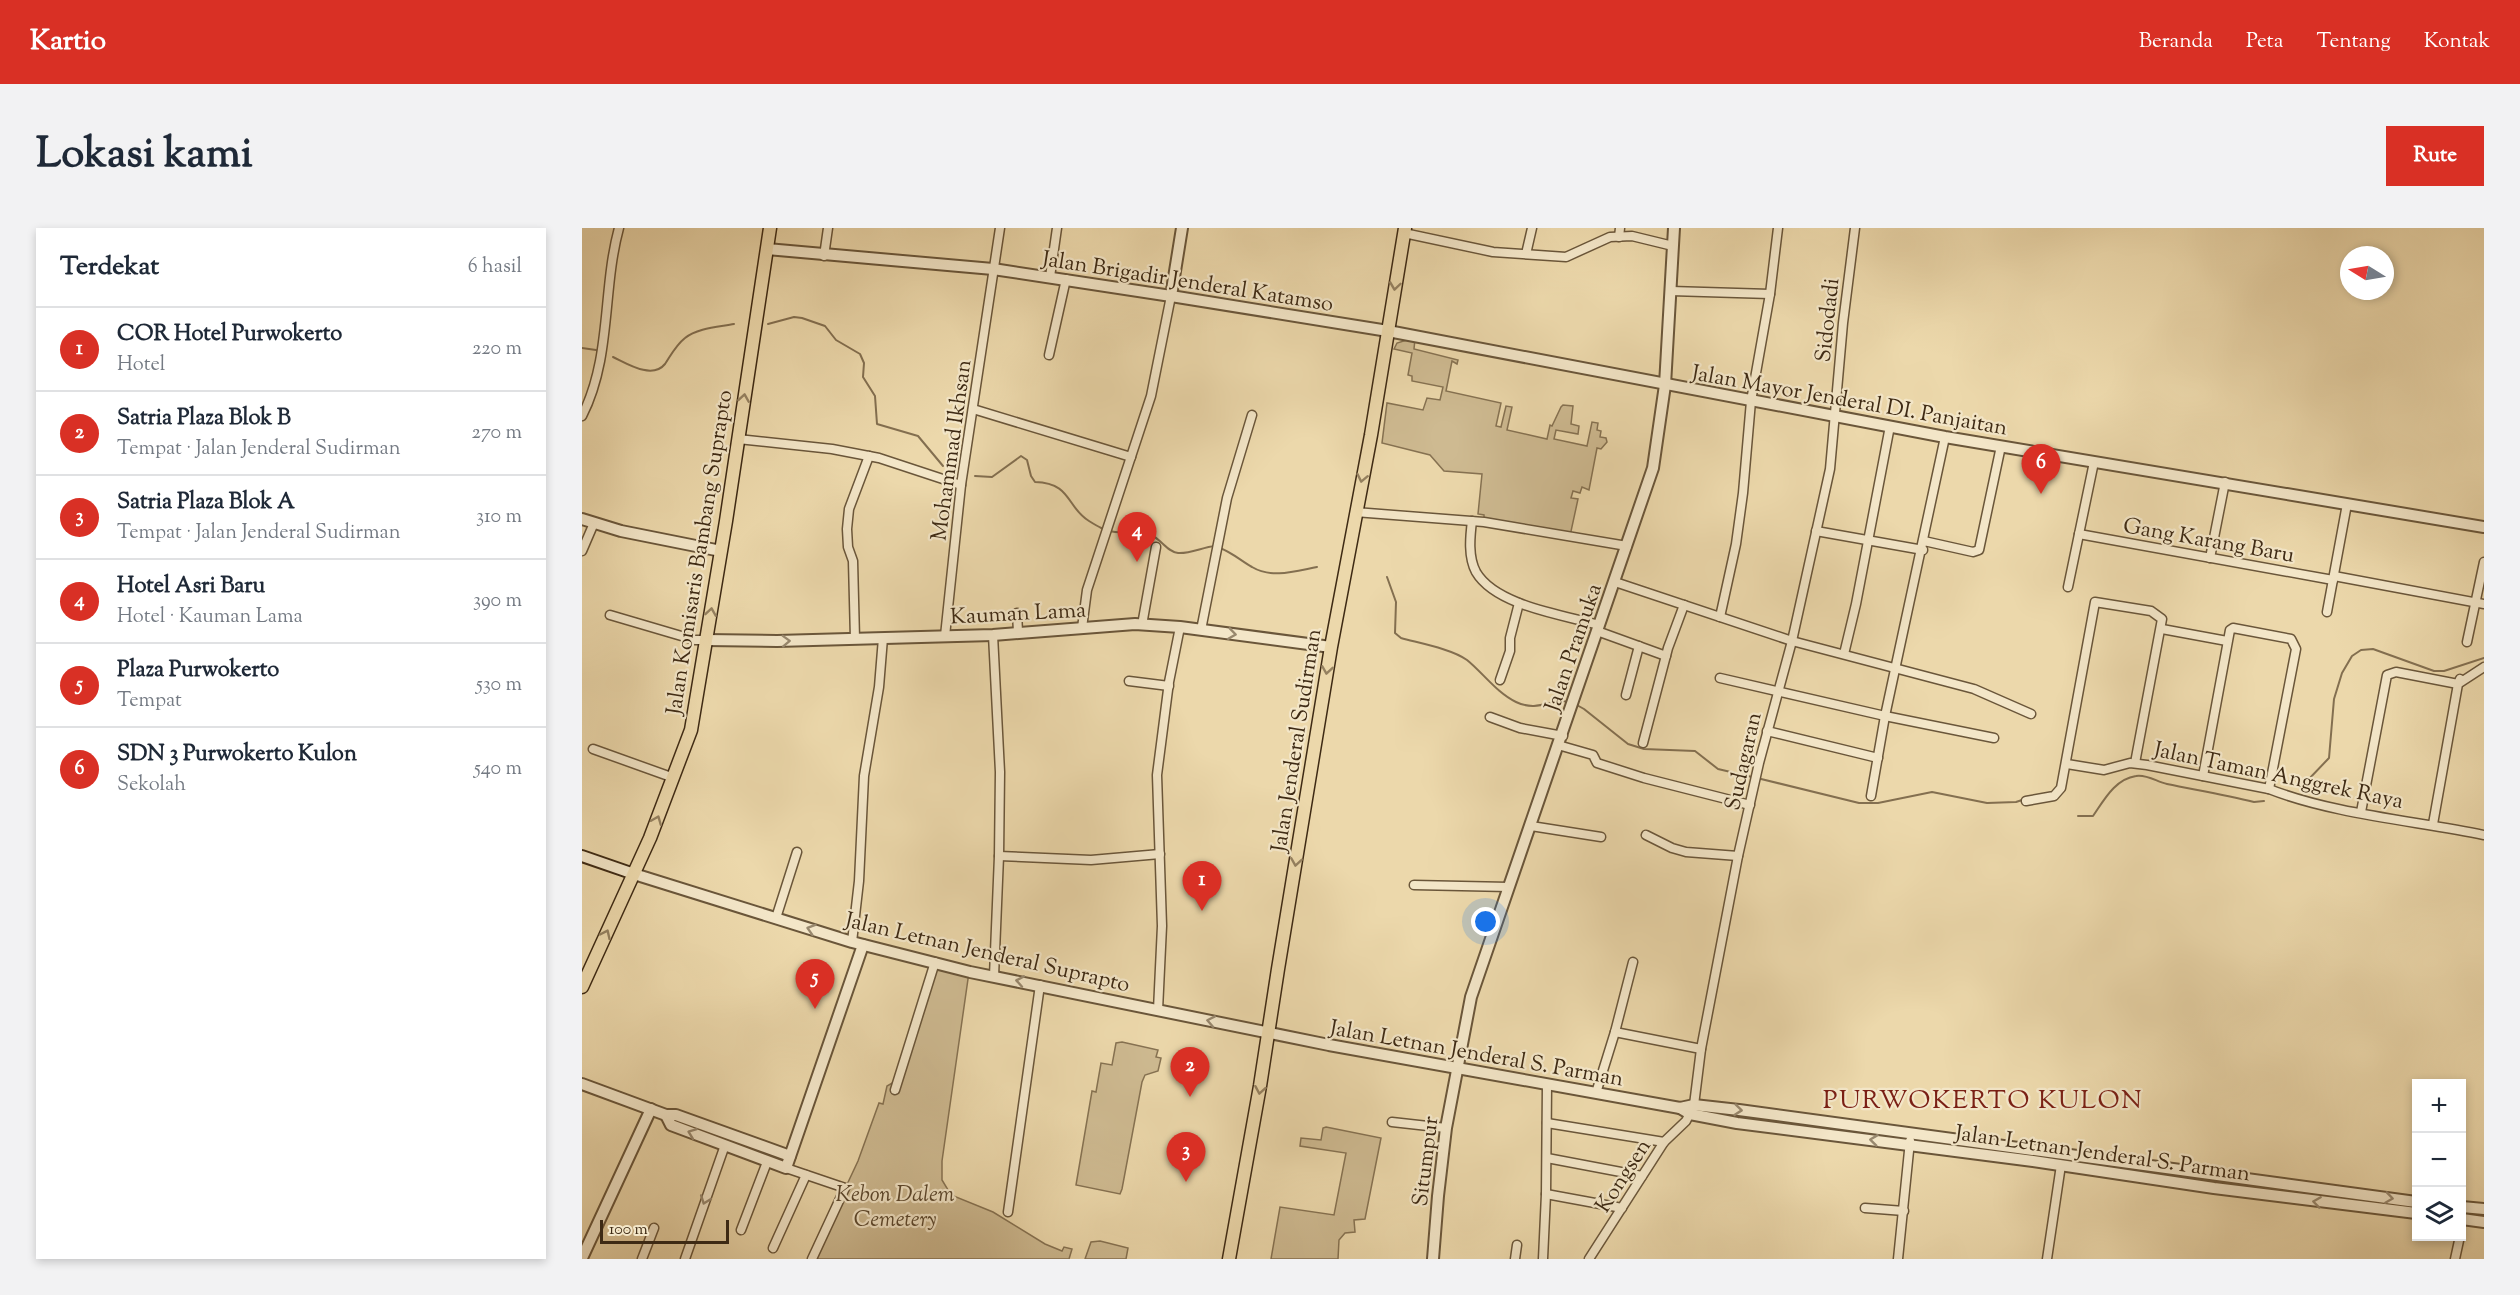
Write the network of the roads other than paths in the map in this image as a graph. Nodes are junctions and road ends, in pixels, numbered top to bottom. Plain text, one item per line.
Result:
1 (619, 228) edge
2 (770, 228) edge
3 (828, 228) edge
4 (1000, 228) edge
5 (1057, 228) edge
6 (1182, 228) edge
7 (1532, 228) edge
8 (1674, 228) edge
9 (1778, 228) edge
10 (1855, 228) edge
11 (1404, 231) edge
12 (1619, 233) edge
13 (1673, 246) junction
14 (767, 249) junction
15 (1526, 254) junction
16 (824, 256) junction
17 (993, 269) junction
18 (1050, 277) junction
19 (1066, 279) junction
20 (1671, 291) junction
21 (1770, 294) junction
22 (1171, 296) junction
23 (1388, 331) junction
24 (1049, 355) dead end
25 (1665, 385) junction
26 (1751, 401) junction
27 (973, 409) junction
28 (1252, 415) dead end
29 (582, 416) edge
30 (1836, 417) junction
31 (1890, 426) junction
32 (1945, 437) junction
33 (738, 439) junction
34 (2001, 446) junction
35 (869, 456) junction
36 (1131, 457) junction
37 (2094, 462) junction
38 (2224, 482) junction
39 (961, 485) junction
40 (2347, 504) junction
41 (1355, 512) junction
42 (582, 519) edge
43 (1472, 521) junction
44 (594, 523) junction
45 (2484, 527) edge
46 (1816, 531) junction
47 (2079, 534) junction
48 (1868, 541) junction
49 (1924, 541) junction
50 (1627, 546) junction
51 (1156, 547) dead end
52 (1923, 550) junction
53 (582, 551) edge
54 (721, 551) junction
55 (2210, 558) junction
56 (2484, 562) edge
57 (2334, 578) junction
58 (1615, 582) junction
59 (2068, 588) dead end
60 (1519, 603) junction
61 (2480, 603) edge
62 (1684, 605) junction
63 (2327, 612) dead end
64 (1017, 613) dead end
65 (610, 615) dead end
66 (1720, 617) junction
67 (1142, 625) junction
68 (1180, 627) junction
69 (1082, 628) junction
70 (1598, 628) junction
71 (2162, 629) junction
72 (1201, 630) junction
73 (1018, 632) junction
74 (993, 635) junction
75 (945, 636) junction
76 (883, 638) junction
77 (855, 639) junction
78 (706, 640) junction
79 (1792, 641) junction
80 (2227, 641) junction
81 (2467, 642) dead end
82 (1639, 646) junction
83 (1331, 647) junction
84 (1844, 654) junction
85 (1666, 656) junction
86 (2484, 667) edge
87 (1897, 669) junction
88 (1720, 678) dead end
89 (1500, 680) dead end
90 (1129, 681) dead end
91 (2459, 682) junction
92 (1169, 686) junction
93 (1778, 691) junction
94 (1626, 695) dead end
95 (2031, 714) dead end
96 (1885, 716) junction
97 (1490, 717) dead end
98 (1767, 731) junction
99 (1994, 738) dead end
100 (1560, 740) junction
101 (1643, 743) dead end
102 (593, 748) dead end
103 (1878, 758) junction
104 (2136, 763) junction
105 (2067, 764) junction
106 (2203, 776) junction
107 (674, 778) junction
108 (2269, 789) junction
109 (1871, 796) dead end
110 (2025, 801) dead end
111 (1750, 805) junction
112 (2361, 812) junction
113 (2433, 824) junction
114 (1531, 826) junction
115 (1646, 835) dead end
116 (2484, 835) edge
117 (1601, 837) dead end
118 (797, 852) dead end
119 (1160, 854) junction
120 (582, 856) edge
121 (999, 856) junction
122 (1738, 856) junction
123 (634, 874) junction
124 (1414, 885) dead end
125 (1509, 887) junction
126 (776, 918) junction
127 (858, 943) junction
128 (935, 962) junction
129 (1633, 962) dead end
130 (994, 976) junction
131 (1040, 985) junction
132 (582, 987) edge
133 (1158, 1010) junction
134 (1268, 1032) junction
135 (1615, 1032) junction
136 (1701, 1050) junction
137 (1457, 1068) junction
138 (582, 1084) edge
139 (1547, 1085) junction
140 (895, 1090) dead end
141 (1596, 1093) junction
142 (651, 1109) junction
143 (1692, 1110) junction
144 (666, 1115) junction
145 (1794, 1117) junction
146 (1392, 1122) dead end
147 (1547, 1123) junction
148 (1446, 1128) junction
149 (1791, 1130) junction
150 (1911, 1132) junction
151 (1664, 1142) junction
152 (725, 1145) junction
153 (1909, 1145) junction
154 (790, 1156) junction
155 (1547, 1158) junction
156 (767, 1162) junction
157 (786, 1168) junction
158 (2060, 1170) junction
159 (806, 1175) junction
160 (1642, 1176) junction
161 (2341, 1192) junction
162 (1546, 1194) junction
163 (2412, 1201) edge
164 (2340, 1205) junction
165 (2466, 1207) edge
166 (1622, 1208) junction
167 (1865, 1208) dead end
168 (2484, 1209) edge
169 (1904, 1211) junction
170 (1008, 1212) dead end
171 (2412, 1213) edge
172 (2466, 1222) edge
173 (2484, 1222) edge
174 (654, 1228) dead end
175 (741, 1230) dead end
176 (2459, 1241) edge
177 (1517, 1245) dead end
178 (773, 1248) dead end
179 (582, 1258) edge
180 (642, 1259) edge
181 (686, 1259) edge
182 (812, 1259) edge
183 (1229, 1259) edge
184 (1433, 1259) edge
185 (1515, 1259) edge
186 (1543, 1259) edge
187 (1589, 1259) edge
188 (1898, 1259) edge
189 (2048, 1259) edge
190 (2455, 1259) edge

1 - 29 street
2 - 14 main road, Jalan Komisaris Bambang Suprapto
3 - 16 street
4 - 17 street, Mohammad Ikhsan
5 - 18 street
6 - 22 street
7 - 15 street
8 - 13 street, Jalan Pramuka
9 - 21 street
10 - 30 street, Sidodadi
11 - 15 street
11 -> 23 main road, Jalan Jenderal Sudirman
12 - 13 street
12 - 15 street
13 - 20 street, Jalan Pramuka
14 - 16 street, Jalan Brigadir Jenderal Katamso
33 -> 14 main road, Jalan Komisaris Bambang Suprapto
16 - 17 street, Jalan Brigadir Jenderal Katamso
17 - 18 street, Jalan Brigadir Jenderal Katamso
17 - 27 street, Mohammad Ikhsan
18 - 19 street, Jalan Brigadir Jenderal Katamso
19 - 22 street, Jalan Brigadir Jenderal Katamso
19 - 24 street
20 - 21 street
20 - 25 street, Jalan Pramuka
21 - 26 street
22 - 23 street, Jalan Brigadir Jenderal Katamso
22 - 36 street
23 - 25 street, Jalan Mayor Jenderal DI. Panjaitan
23 -> 41 main road, Jalan Jenderal Sudirman
25 - 26 street, Jalan Mayor Jenderal DI. Panjaitan
25 - 50 street, Jalan Pramuka
26 - 30 street, Jalan Mayor Jenderal DI. Panjaitan
26 - 66 street
27 - 36 street
27 - 39 street, Mohammad Ikhsan
28 - 72 street
30 - 31 street, Jalan Mayor Jenderal DI. Panjaitan
30 - 46 street, Sudagaran
31 - 32 street, Jalan Mayor Jenderal DI. Panjaitan
31 - 48 street
32 - 34 street, Jalan Mayor Jenderal DI. Panjaitan
32 - 49 street
33 - 35 street
33 - 54 main road, Jalan Komisaris Bambang Suprapto
34 - 37 street, Jalan Mayor Jenderal DI. Panjaitan
34 - 49 street
35 - 39 street
35 - 77 street
36 - 69 street
37 - 38 street, Jalan Mayor Jenderal DI. Panjaitan
37 - 47 street
38 - 40 street, Jalan Mayor Jenderal DI. Panjaitan
38 - 55 street
39 - 75 street, Mohammad Ikhsan
40 - 45 street, Jalan Mayor Jenderal DI. Panjaitan
40 - 57 street
41 - 43 street
41 - 83 main road, Jalan Jenderal Sudirman
42 - 44 street
43 - 50 street
43 - 60 street
44 - 53 street
44 - 54 street
46 - 48 street
46 - 79 street, Sudagaran
47 - 55 street, Gang Karang Baru
47 - 59 street
48 - 52 street
48 - 84 street
49 - 52 street
50 - 58 street, Jalan Pramuka
51 - 67 street
52 - 87 street
78 -> 54 main road, Jalan Komisaris Bambang Suprapto
55 - 57 street, Gang Karang Baru
56 - 61 street
57 - 61 street
57 - 63 street
58 - 62 street
58 - 70 street, Jalan Pramuka
60 - 70 street
60 - 89 street
61 - 81 street
62 - 66 street
62 - 85 street
64 - 73 street
65 - 78 street
66 - 79 street
67 - 68 street, Kauman Lama
67 - 69 street, Kauman Lama
68 - 72 street, Kauman Lama
68 - 92 street
69 - 73 street, Kauman Lama
70 - 82 street
70 - 100 street, Jalan Pramuka
71 - 80 street
71 - 104 street
71 - 105 street
72 -> 83 street, Kauman Lama
73 - 74 street, Kauman Lama
74 - 75 street, Kauman Lama
74 - 121 street
75 - 76 street, Kauman Lama
76 - 77 street, Kauman Lama
76 - 127 street
78 -> 77 street, Kauman Lama
78 - 107 main road, Jalan Komisaris Bambang Suprapto
79 - 84 street
79 - 93 street, Sudagaran
80 - 106 street
80 - 108 street
82 - 85 street
82 - 94 street
83 -> 134 main road, Jalan Jenderal Sudirman
84 - 87 street
85 - 101 street
86 - 91 street
87 - 95 street
87 - 96 street
88 - 93 street
90 - 92 street
91 - 112 street
91 - 113 street
92 - 119 street
93 - 96 street
93 - 98 street, Sudagaran
96 - 99 street
96 - 103 street
97 - 100 street
98 - 103 street
98 - 111 street, Sudagaran
100 - 111 street
100 - 114 street, Jalan Pramuka
102 - 107 street
103 - 109 street
104 - 105 street, Jalan Taman Anggrek Raya
104 - 106 street, Jalan Taman Anggrek Raya
105 - 110 street
106 - 108 street, Jalan Taman Anggrek Raya
123 -> 107 main road, Jalan Komisaris Bambang Suprapto
108 - 112 street, Jalan Taman Anggrek Raya
111 - 122 street, Sudagaran
112 - 113 street, Jalan Taman Anggrek Raya
113 - 116 street, Jalan Taman Anggrek Raya
114 - 117 street
114 - 125 street, Jalan Pramuka
115 - 122 street
118 - 126 street
119 - 121 street
119 - 133 street
120 - 123 street, Jalan Letnan Jenderal Suprapto
121 - 130 street
122 - 136 street, Sudagaran
123 - 126 street, Jalan Letnan Jenderal Suprapto
132 -> 123 main road, Jalan Komisaris Bambang Suprapto
124 - 125 street
125 - 137 street, Jalan Pramuka
127 -> 126 street, Jalan Letnan Jenderal Suprapto
127 - 128 street, Jalan Letnan Jenderal Suprapto
127 - 154 street
128 - 130 street, Jalan Letnan Jenderal Suprapto
128 - 140 street
129 - 135 street
131 -> 130 street, Jalan Letnan Jenderal Suprapto
131 - 133 street, Jalan Letnan Jenderal Suprapto
131 - 170 street
134 -> 133 street, Jalan Letnan Jenderal Suprapto
134 - 137 street, Jalan Letnan Jenderal S. Parman
134 -> 183 main road, Jalan Jenderal Sudirman
135 - 136 street
135 - 141 street
136 - 143 street, Sudagaran
137 - 139 street, Jalan Letnan Jenderal S. Parman
137 - 148 street, Situmpur
138 - 142 street
139 - 141 street, Jalan Letnan Jenderal S. Parman
139 - 147 street
141 - 143 street, Jalan Letnan Jenderal S. Parman
142 - 144 street
142 - 179 street
143 -> 145 street, Jalan Letnan Jenderal S. Parman
143 - 149 street, Jalan Letnan Jenderal S. Parman
143 - 151 street, Kongsen
152 -> 144 street
144 - 154 street
145 - 149 street
145 - 150 street, Jalan Letnan Jenderal S. Parman
146 - 148 street
147 - 151 street
147 - 155 street
148 - 184 street, Situmpur
153 -> 149 street, Jalan Letnan Jenderal S. Parman
150 - 153 street
150 - 161 street, Jalan Letnan Jenderal S. Parman
151 - 160 street, Kongsen
152 - 156 street
152 -> 181 street
153 - 158 street, Jalan Letnan Jenderal S. Parman
153 - 169 street
154 - 157 street
155 - 160 street
155 - 162 street
156 - 157 street
156 - 175 street
157 - 159 street
164 -> 158 street, Jalan Letnan Jenderal S. Parman
158 - 189 street
159 - 178 street
159 - 182 street
160 - 166 street, Kongsen
161 -> 163 street, Jalan Letnan Jenderal S. Parman
161 - 164 street
162 - 166 street
162 - 186 street
164 - 171 street, Jalan Letnan Jenderal S. Parman
165 - 168 street
166 - 187 street, Kongsen
167 - 169 street
169 - 188 street
172 - 173 street
174 - 180 street
176 - 190 street
177 - 185 street

